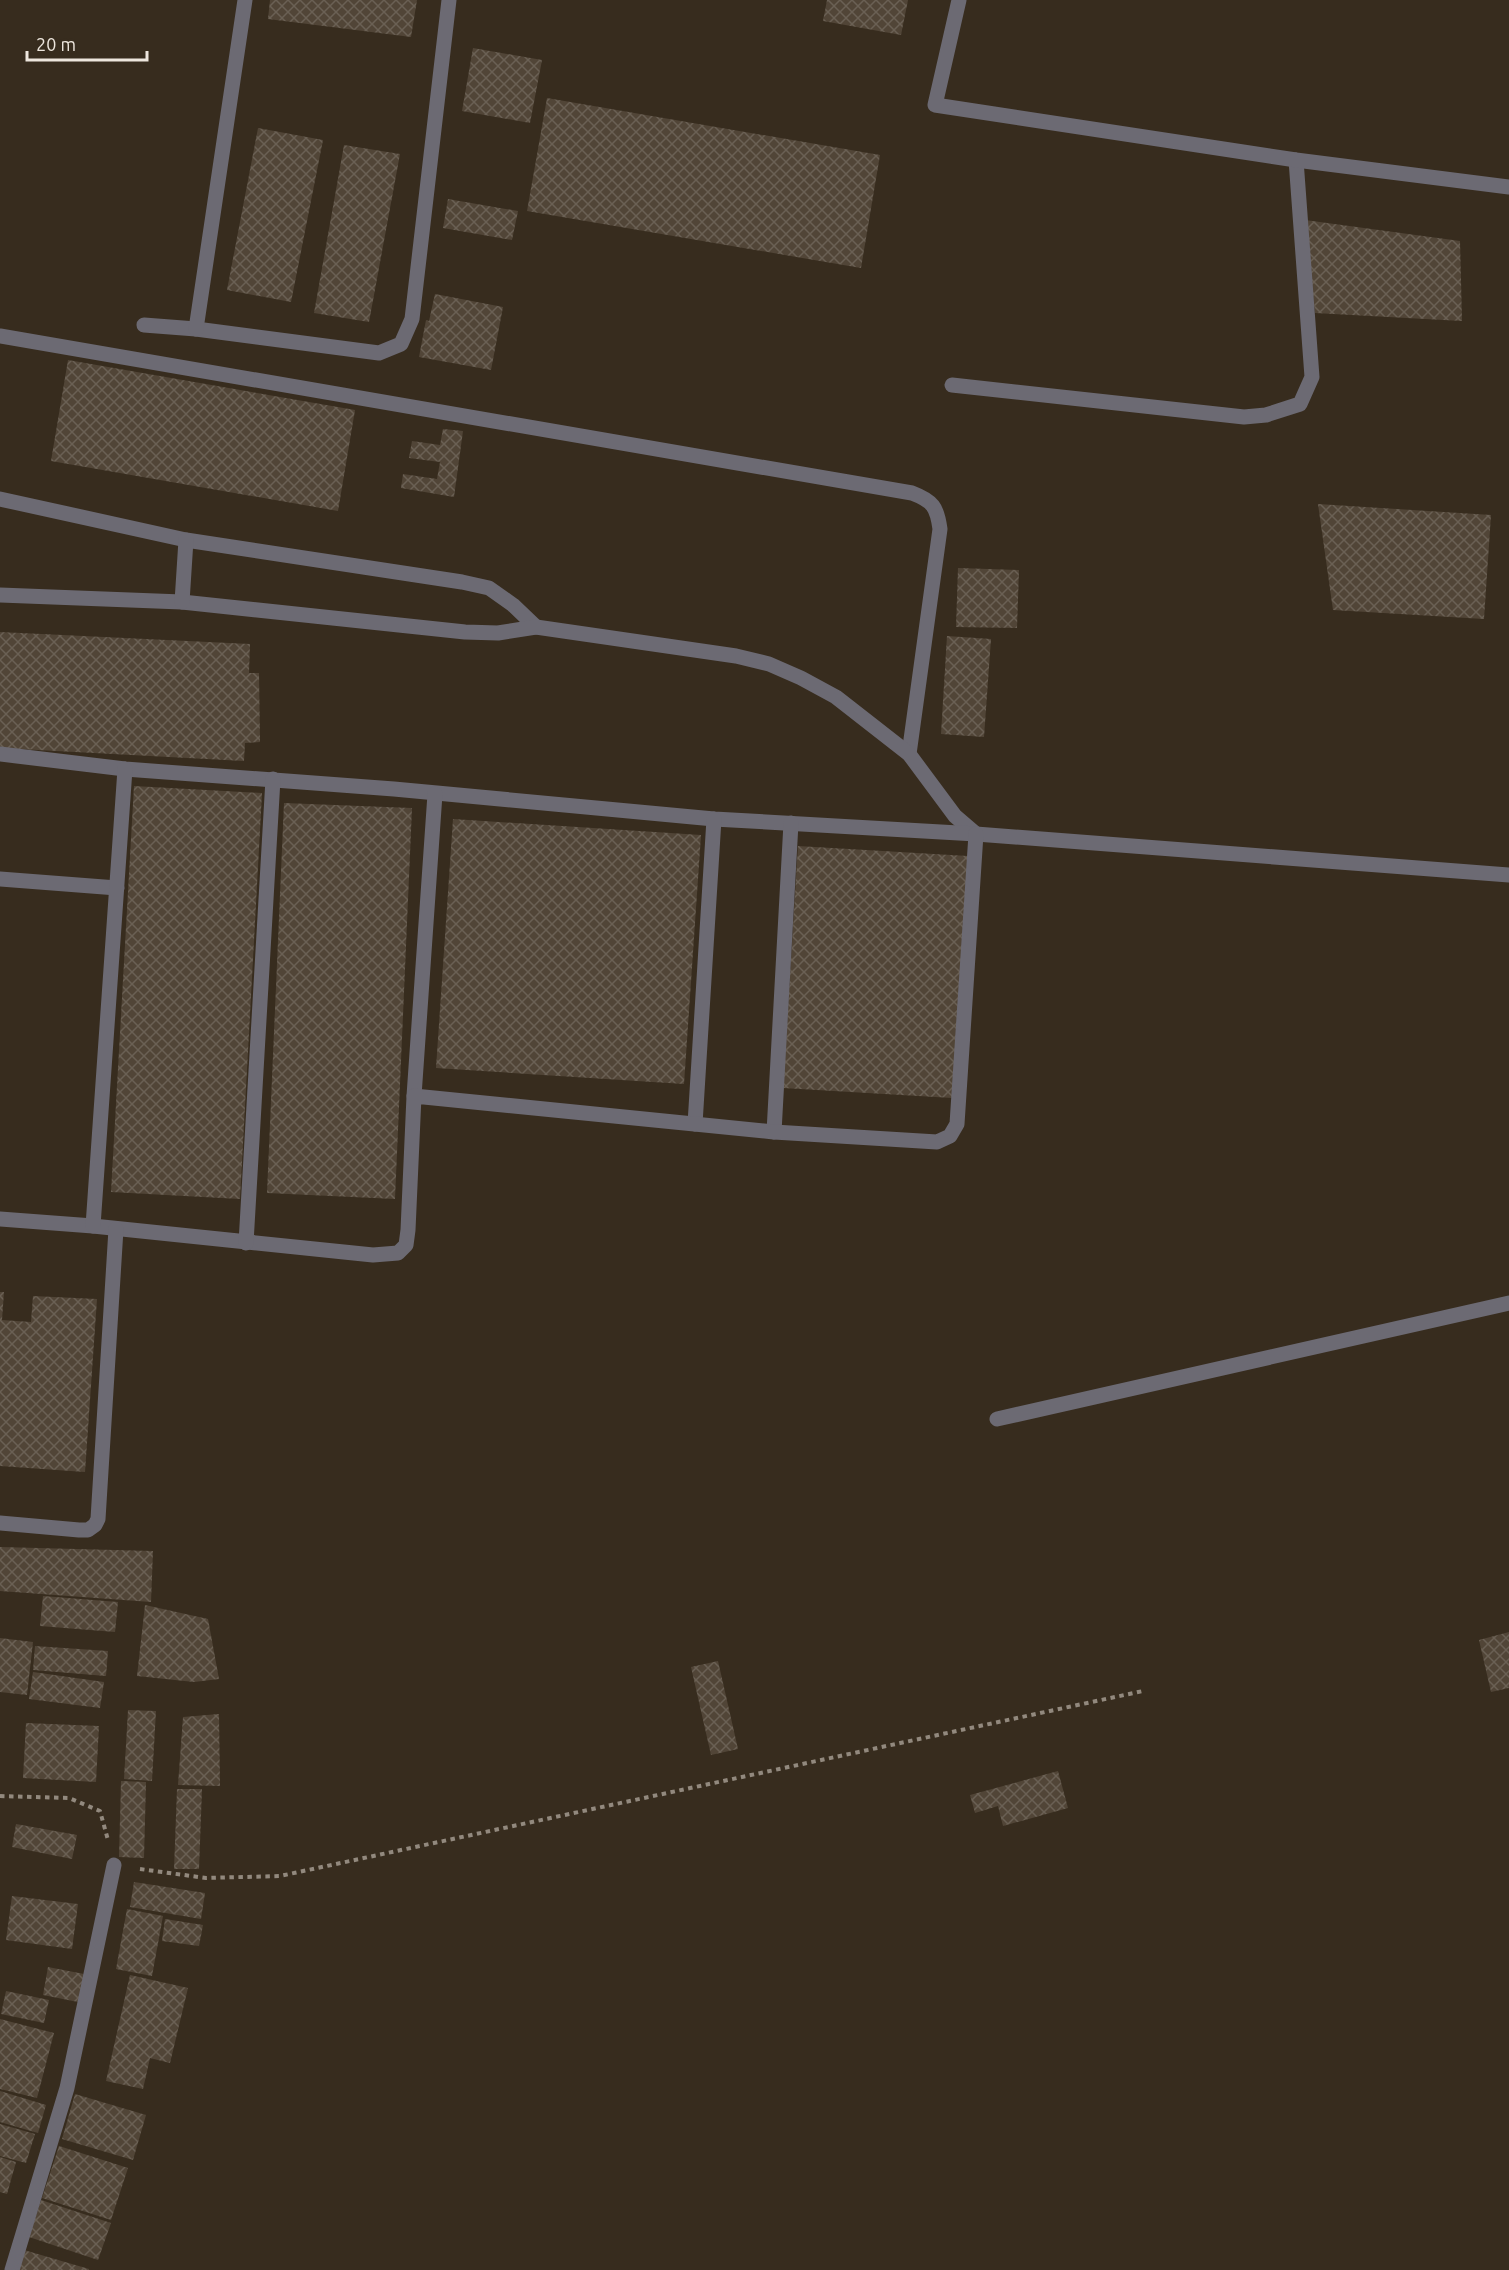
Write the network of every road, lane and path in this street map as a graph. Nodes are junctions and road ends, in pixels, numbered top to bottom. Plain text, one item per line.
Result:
1 (245, 0) edge
2 (449, 0) edge
3 (959, 0) edge
4 (1296, 160) junction
5 (1509, 187) edge
6 (144, 325) dead end
7 (196, 328) junction
8 (0, 336) edge
9 (952, 385) dead end
10 (0, 499) edge
11 (186, 540) junction
12 (0, 595) edge
13 (182, 602) junction
14 (536, 627) junction
15 (0, 754) edge
16 (909, 754) junction
17 (125, 769) junction
18 (273, 779) junction
19 (435, 794) junction
20 (714, 819) junction
21 (790, 823) junction
22 (976, 834) junction
23 (1509, 875) edge
24 (0, 879) edge
25 (117, 888) junction
26 (414, 1096) junction
27 (695, 1124) junction
28 (774, 1132) junction
29 (0, 1219) edge
30 (93, 1226) junction
31 (116, 1229) junction
32 (246, 1243) junction
33 (1509, 1303) edge
34 (997, 1419) dead end
35 (0, 1523) edge
36 (1143, 1691) dead end
37 (0, 1796) edge
38 (114, 1865) junction
39 (12, 2270) edge

1 - 7 street
2 - 7 street
3 - 4 street
4 - 5 street
4 - 9 street
6 - 7 street
8 - 16 street
10 - 11 street
11 - 13 street
11 - 14 street
12 - 13 street
13 - 14 street
14 - 16 street
15 - 17 street
16 - 22 street
17 - 18 street
17 - 25 street
18 - 19 street
18 - 32 street
19 - 20 street
19 - 26 street
20 - 21 street
20 - 27 street
21 - 22 street
21 - 28 street
22 - 23 street
22 - 28 street
24 - 25 street
25 - 30 street
26 - 27 street
26 - 32 street
27 - 28 street
29 - 30 street
30 - 31 street
31 - 32 street
31 - 35 street
33 - 34 street
36 - 38 path
37 - 38 path
38 - 39 street

